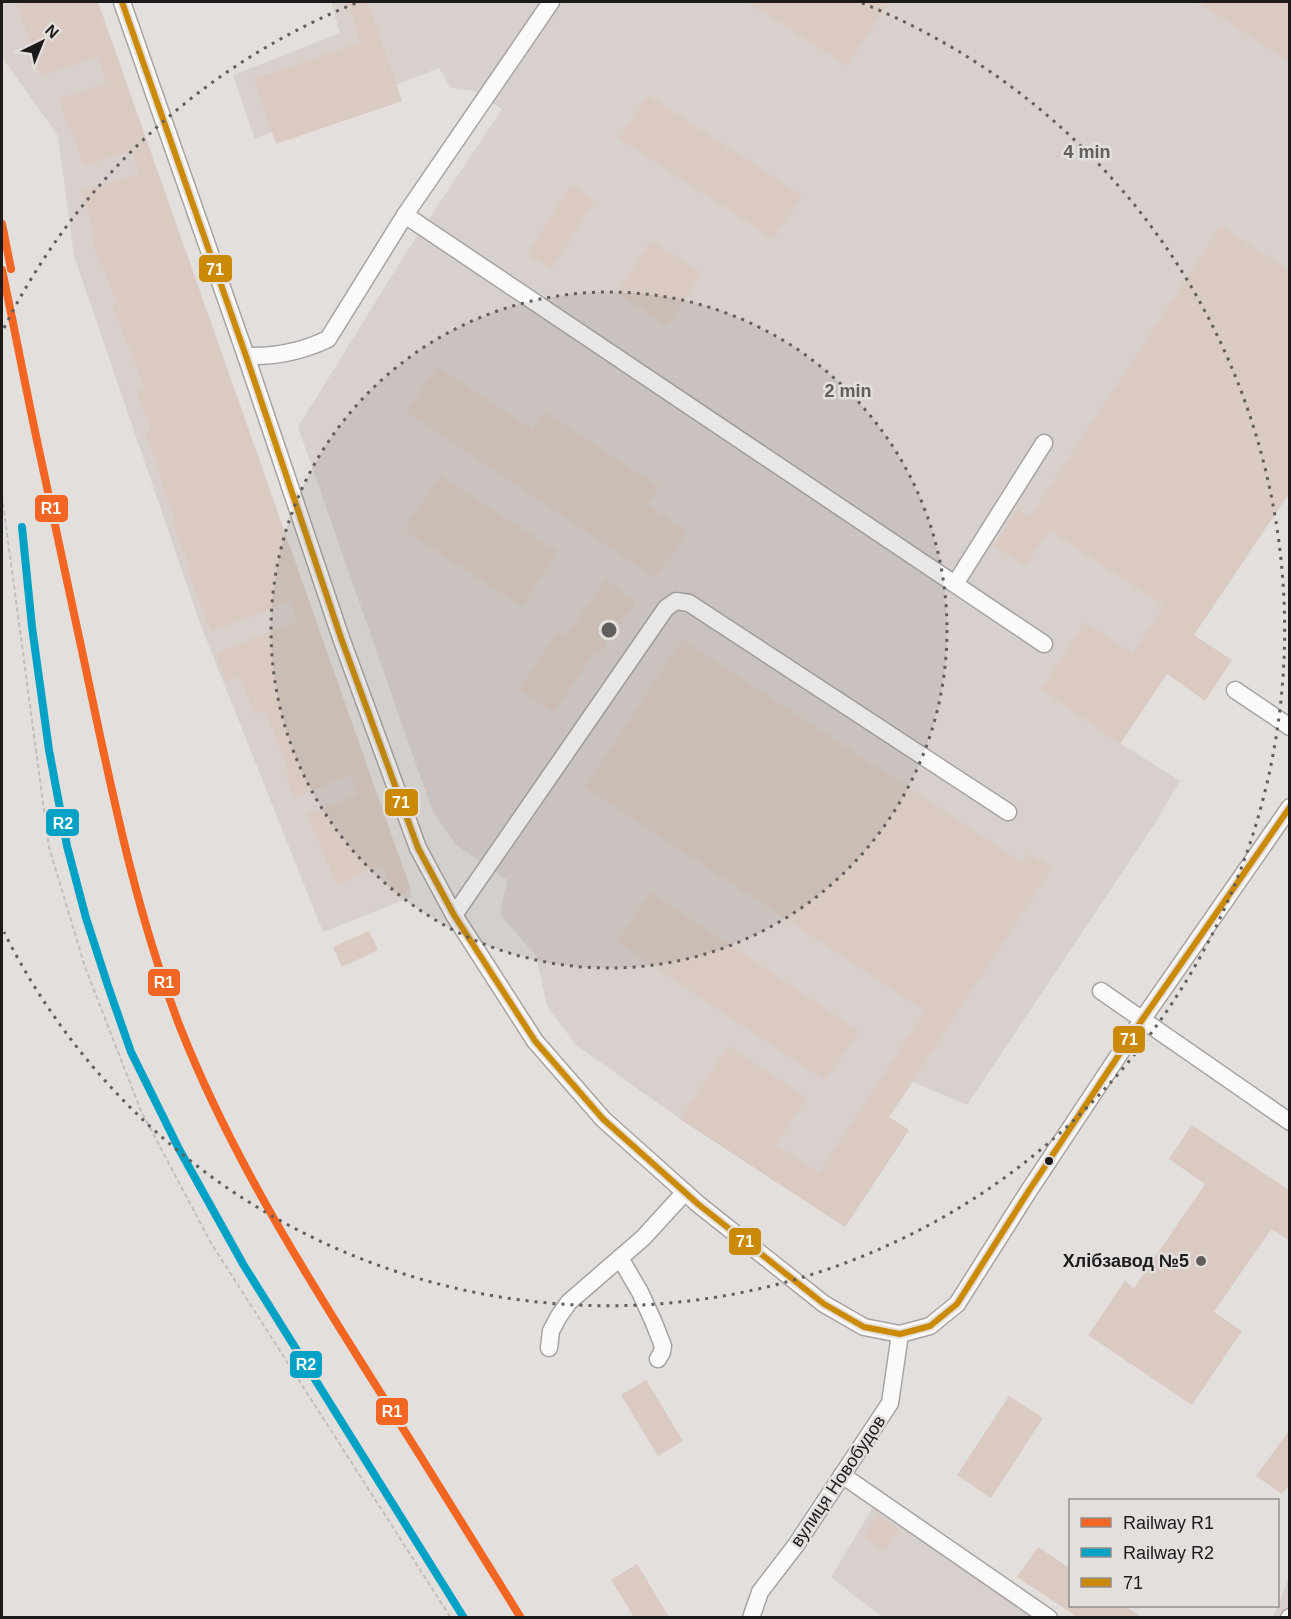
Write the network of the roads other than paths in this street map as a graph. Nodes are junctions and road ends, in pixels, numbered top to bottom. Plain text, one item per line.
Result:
1 (122, 2) edge
2 (551, 2) edge
3 (405, 215) junction
4 (246, 356) junction
5 (1044, 443) dead end
6 (955, 584) junction
7 (1044, 644) dead end
8 (1235, 690) dead end
9 (1290, 727) edge
10 (1290, 807) edge
11 (1008, 812) dead end
12 (454, 915) junction
13 (1101, 991) dead end
14 (1142, 1020) junction
15 (1290, 1122) edge
16 (685, 1192) junction
17 (620, 1258) junction
18 (900, 1334) junction
19 (549, 1348) dead end
20 (658, 1359) dead end
21 (842, 1475) junction
22 (751, 1617) edge
23 (1049, 1617) edge

1 - 4 street
2 - 3 street
3 - 4 street
3 - 6 street
4 - 12 street
5 - 6 street
6 - 7 street
8 - 9 street
10 - 14 street
11 - 12 street
12 - 16 street
13 - 14 street
14 - 15 street
14 - 18 street
16 - 17 street
16 - 18 street
17 - 19 street
17 - 20 street
18 - 21 street, вулиця Новобудов
21 - 22 street, вулиця Новобудов
21 - 23 street

